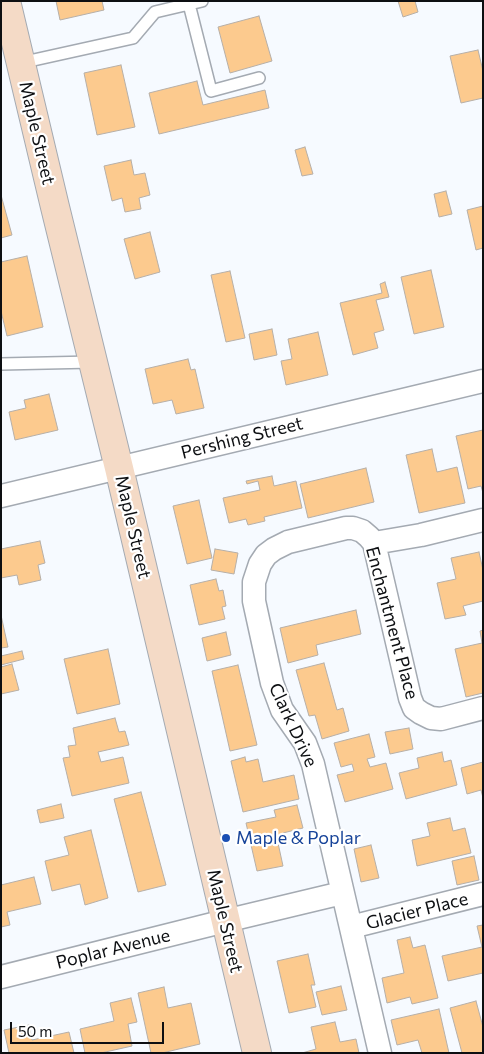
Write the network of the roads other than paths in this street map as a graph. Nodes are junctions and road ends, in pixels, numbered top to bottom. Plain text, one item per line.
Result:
1 (202, 1) edge
2 (189, 4) junction
3 (6, 14) edge
4 (20, 63) junction
5 (258, 78) dead end
6 (93, 362) junction
7 (1, 364) edge
8 (483, 380) edge
9 (119, 468) junction
10 (1, 496) edge
11 (483, 520) edge
12 (374, 543) junction
13 (274, 549) joint
14 (483, 708) edge
15 (342, 893) junction
16 (483, 894) edge
17 (225, 921) junction
18 (351, 927) junction
19 (1, 977) edge
20 (257, 1053) edge
21 (380, 1053) edge

1 - 2 lane
2 - 4 lane
2 - 5 lane
3 - 4 street, Maple Street
4 - 6 street, Maple Street
6 - 7 lane
6 - 9 street, Maple Street
8 - 9 street, Pershing Street
9 - 10 street, Pershing Street
9 - 17 street, Maple Street
11 - 12 street
12 - 13 street, Enchantment Place
12 - 14 street, Enchantment Place
13 - 15 street, Clark Drive
15 - 17 street
15 - 18 street, Clark Drive
16 - 18 street, Glacier Place
17 - 19 street, Poplar Avenue
17 - 20 street, Maple Street
18 - 21 street, Clark Drive

